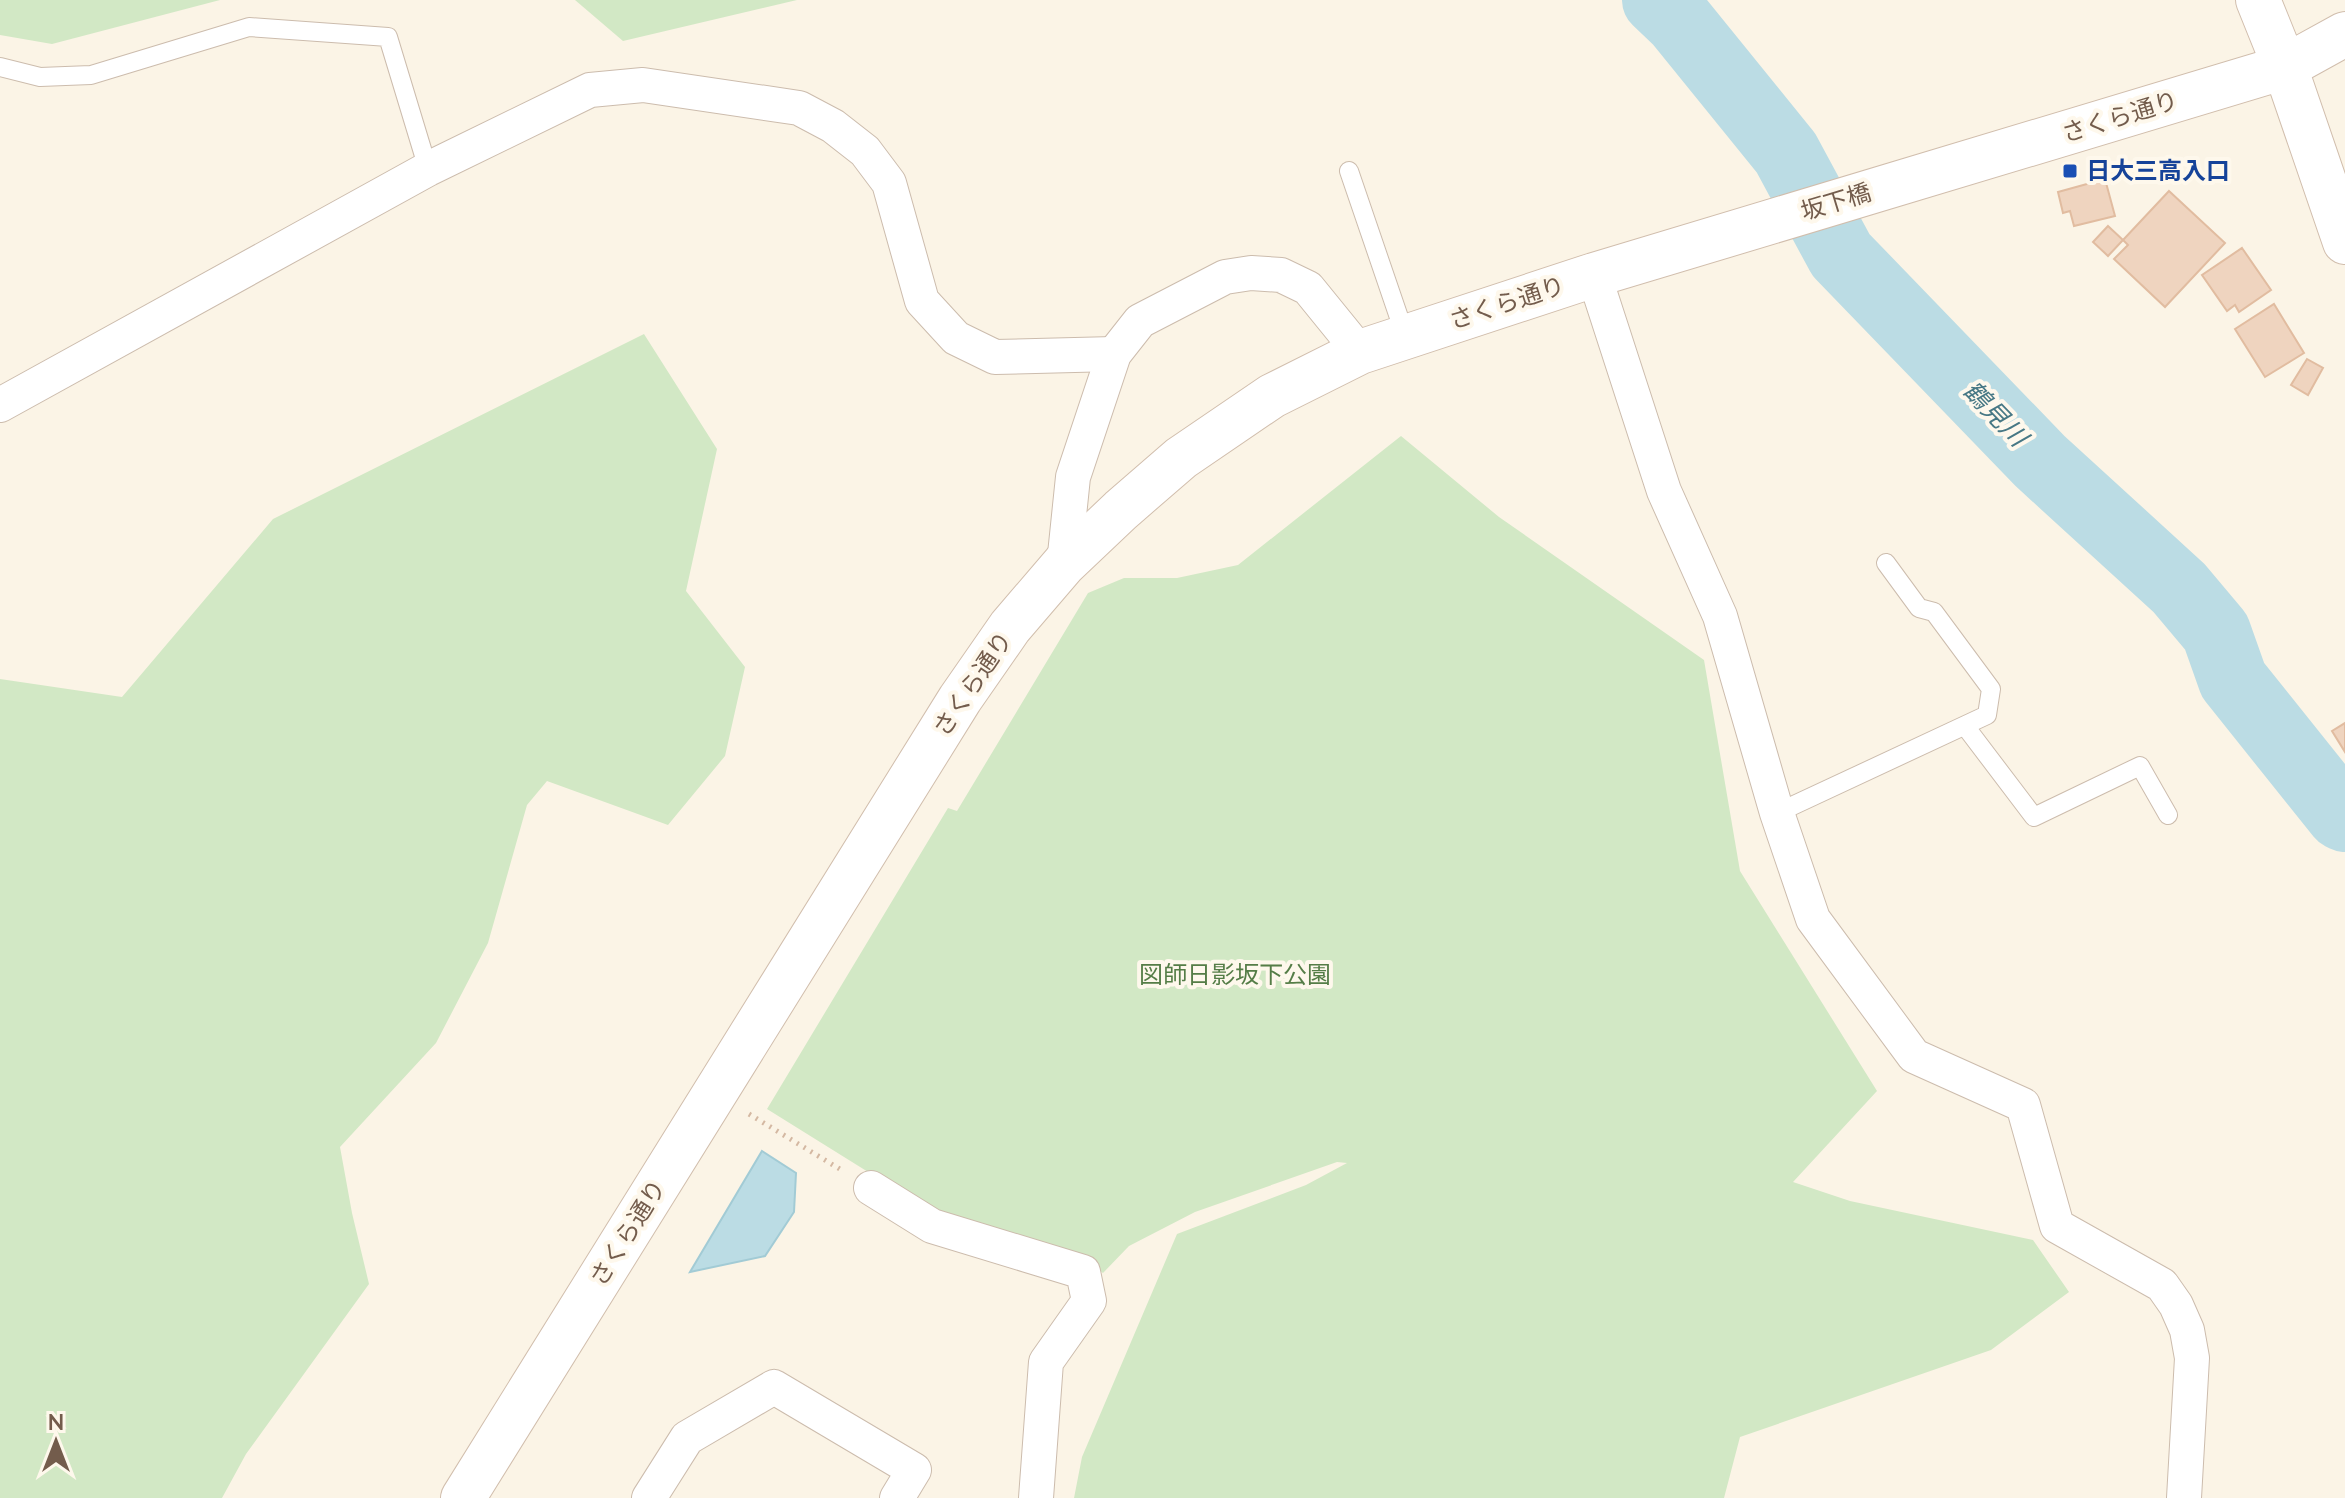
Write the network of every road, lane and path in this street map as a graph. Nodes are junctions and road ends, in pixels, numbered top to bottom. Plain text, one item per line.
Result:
1 (2258, 0) edge
2 (2345, 34) edge
3 (0, 67) edge
4 (2285, 67) junction
5 (428, 169) junction
6 (1349, 171) dead end
7 (1890, 186) joint
8 (1783, 218) joint
9 (2345, 242) edge
10 (1594, 275) junction
11 (1405, 335) junction
12 (1360, 352) junction
13 (1114, 354) junction
14 (0, 405) edge
15 (1886, 563) dead end
16 (1064, 564) junction
17 (1965, 726) junction
18 (1777, 813) junction
19 (2168, 815) dead end
20 (716, 1093) junction
21 (871, 1188) joint
22 (463, 1498) edge
23 (649, 1498) edge
24 (897, 1498) edge
25 (1036, 1498) edge
26 (2184, 1498) edge

1 - 4 street
2 - 4 street, さくら通り
3 - 5 lane
4 - 7 street, さくら通り
4 - 9 street
5 - 13 street
5 - 14 street
6 - 11 lane
7 - 8 street, 坂下橋
8 - 10 street, さくら通り
10 - 11 street, さくら通り
10 - 18 street
11 - 12 street, さくら通り
12 - 13 street
12 - 16 street, さくら通り
13 - 16 street
15 - 17 lane
16 - 20 street, さくら通り
17 - 18 lane
17 - 19 lane
18 - 26 street
20 - 21 path
20 - 22 street, さくら通り
21 - 25 street
23 - 24 street

